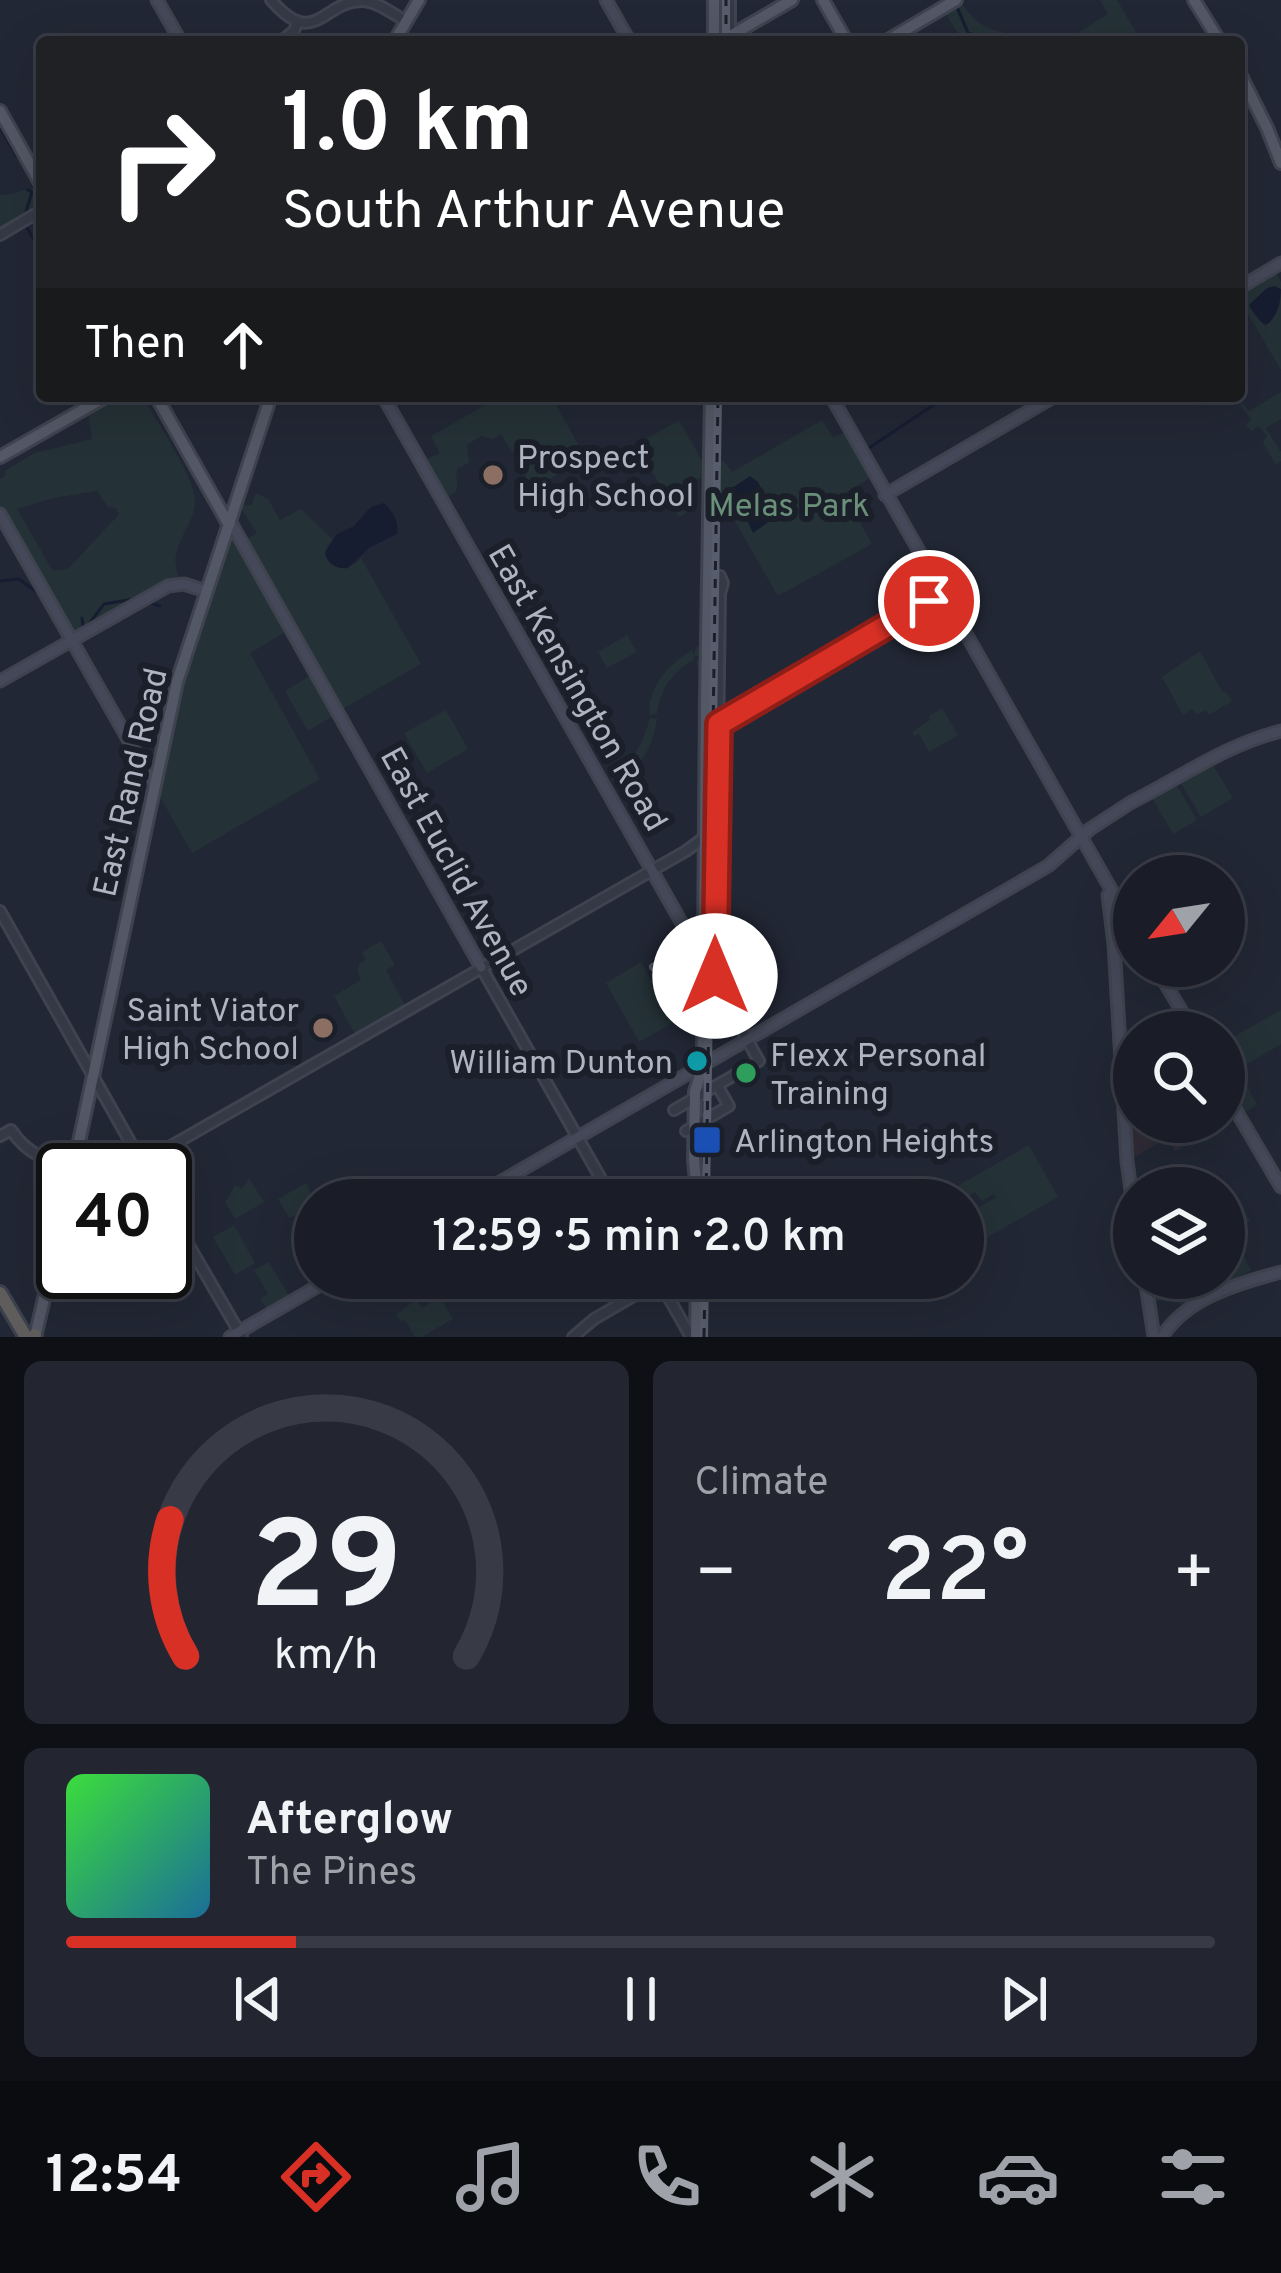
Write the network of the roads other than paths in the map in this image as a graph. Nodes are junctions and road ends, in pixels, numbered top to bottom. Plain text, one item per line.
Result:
1 (157, 0) edge
2 (271, 0) edge
3 (419, 0) edge
4 (606, 0) edge
5 (714, 0) edge
6 (729, 0) edge
7 (792, 0) edge
8 (823, 0) edge
9 (1194, 0) edge
10 (954, 2) edge
11 (298, 21) junction
12 (406, 21) junction
13 (178, 36) edge
14 (288, 36) edge
15 (397, 36) edge
16 (627, 36) edge
17 (724, 36) edge
18 (725, 36) edge
19 (732, 36) edge
20 (844, 36) edge
21 (895, 36) edge
22 (1216, 36) edge
23 (1245, 83) edge
24 (0, 111) edge
25 (1281, 163) edge
26 (36, 175) edge
27 (36, 214) edge
28 (0, 235) edge
29 (1281, 262) edge
30 (1245, 284) edge
31 (97, 402) edge
32 (161, 402) edge
33 (269, 402) edge
34 (386, 402) edge
35 (711, 402) edge
36 (834, 402) edge
37 (1045, 402) edge
38 (0, 458) edge
39 (887, 495) junction
40 (0, 514) edge
41 (230, 522) junction
42 (709, 569) junction
43 (206, 592) junction
44 (943, 593) junction
45 (72, 640) junction
46 (0, 681) edge
47 (719, 720) junction
48 (1271, 733) edge
49 (710, 742) junction
50 (154, 785) junction
51 (1081, 835) junction
52 (702, 853) junction
53 (651, 870) junction
54 (1105, 878) junction
55 (1113, 892) edge
56 (0, 911) edge
57 (1113, 912) edge
58 (1112, 917) junction
59 (697, 944) junction
60 (482, 967) junction
61 (748, 1040) junction
62 (698, 1071) junction
63 (93, 1076) junction
64 (717, 1085) junction
65 (695, 1098) junction
66 (674, 1110) dead end
67 (1245, 1125) edge
68 (691, 1128) junction
69 (0, 1136) edge
70 (578, 1137) junction
71 (79, 1143) edge
72 (131, 1143) edge
73 (185, 1143) edge
74 (36, 1156) edge
75 (1128, 1167) edge
76 (505, 1179) edge
77 (602, 1179) edge
78 (696, 1179) edge
79 (1281, 1187) edge
80 (192, 1253) edge
81 (1281, 1274) edge
82 (0, 1293) edge
83 (45, 1299) edge
84 (297, 1299) edge
85 (628, 1299) edge
86 (671, 1299) edge
87 (696, 1299) edge
88 (1150, 1299) edge
89 (0, 1306) edge
90 (37, 1332) edge
91 (237, 1335) edge
92 (573, 1337) edge
93 (694, 1337) edge
94 (1159, 1337) edge

1 - 13 main road
2 - 11 street
3 - 12 main road
4 - 16 main road
5 - 17 main road
6 - 18 street
7 - 19 main road
8 - 20 main road
9 - 22 main road
10 - 21 main road
11 - 12 street
11 - 14 street
12 - 15 main road
23 - 25 main road
24 - 26 main road
27 - 28 street
29 - 30 main road
31 - 38 main road
32 - 41 main road
33 - 41 main road, East Rand Road
34 - 53 main road, East Kensington Road
35 - 42 main road
36 - 39 main road
37 - 39 main road
39 - 44 main road
40 - 45 main road
41 - 43 main road, East Rand Road
41 - 60 main road, East Euclid Avenue
42 - 47 street
42 - 49 main road
43 - 45 main road
43 - 50 main road, East Rand Road
44 - 47 street
44 - 51 main road
45 - 46 main road
45 - 50 main road
47 - 49 street
48 - 51 main road
49 - 52 main road
49 - 61 street
50 - 63 main road, East Rand Road
51 - 54 main road
51 - 61 main road
52 - 53 street
52 - 59 main road
53 - 59 main road, East Kensington Road
53 - 60 street
54 - 55 main road
54 - 58 main road
56 - 63 street
57 - 58 main road
58 - 75 main road
59 - 62 main road
60 - 70 street, East Euclid Avenue
60 - 73 street
61 - 62 main road
61 - 64 street
62 - 65 main road
62 - 70 main road
63 - 71 main road, East Rand Road
63 - 72 street
64 - 65 street
64 - 68 street
65 - 66 street
65 - 68 main road
67 - 79 main road
68 - 78 main road
69 - 74 street
70 - 76 main road
70 - 77 street, East Euclid Avenue
80 - 91 street
81 - 94 main road
82 - 90 highway
83 - 90 main road
84 - 91 main road
85 - 92 street
86 - 93 street
87 - 93 main road
88 - 94 main road
89 - 90 highway

